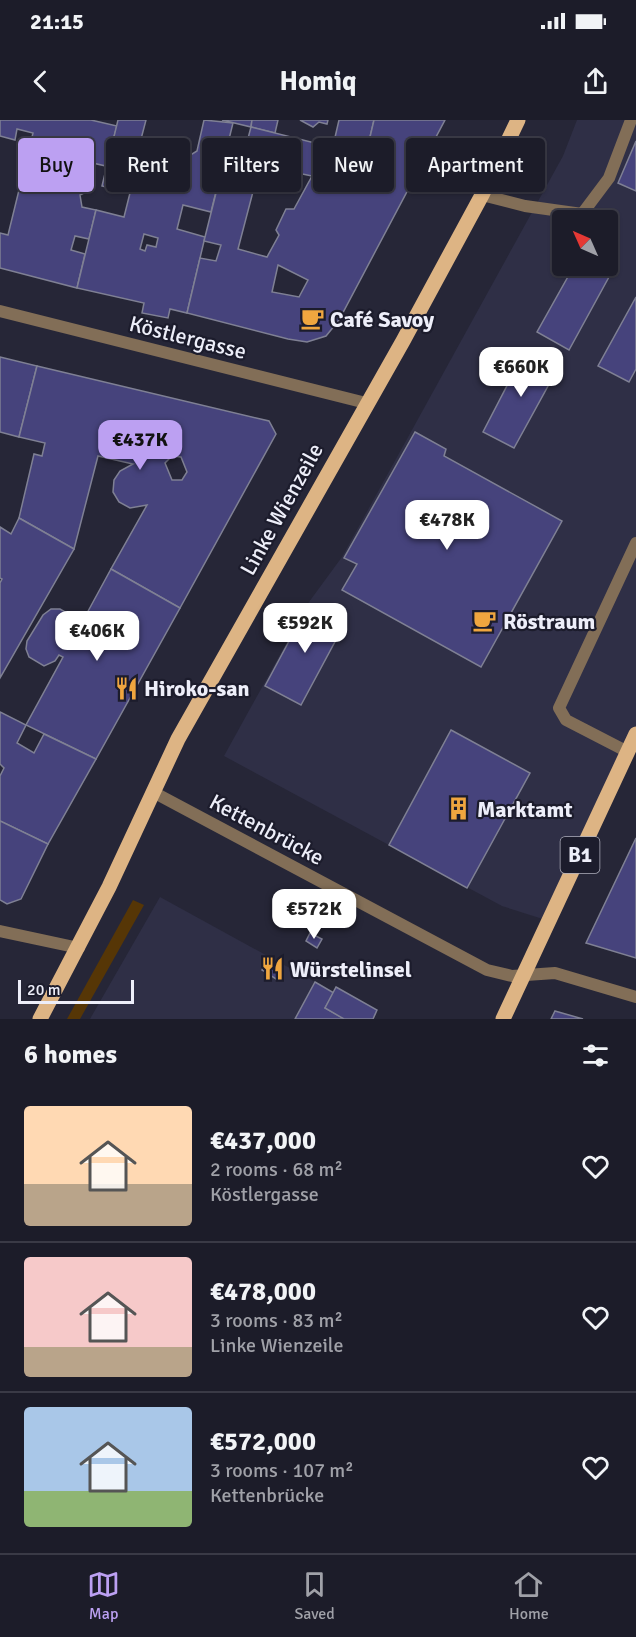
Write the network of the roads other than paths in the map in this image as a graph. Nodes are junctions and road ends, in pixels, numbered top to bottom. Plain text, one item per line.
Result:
1 (518, 120) edge
2 (631, 120) edge
3 (482, 195) junction
4 (0, 311) edge
5 (366, 403) junction
6 (636, 543) edge
7 (636, 734) edge
8 (628, 752) junction
9 (153, 792) junction
10 (0, 931) edge
11 (79, 948) junction
12 (524, 976) junction
13 (636, 997) edge
14 (40, 1019) edge
15 (503, 1019) edge

1 - 3 main road, Linke Wienzeile
2 - 3 street
3 - 5 main road, Linke Wienzeile
4 - 5 street, Köstlergasse
5 - 9 main road, Linke Wienzeile
6 - 8 street
7 - 8 main road, B1
8 - 12 main road, B1
9 - 11 main road, Linke Wienzeile
9 - 12 street, Kettenbrücke
10 - 11 street
11 - 14 main road, Linke Wienzeile
12 - 13 street, Kettenbrücke
12 - 15 main road, B1

